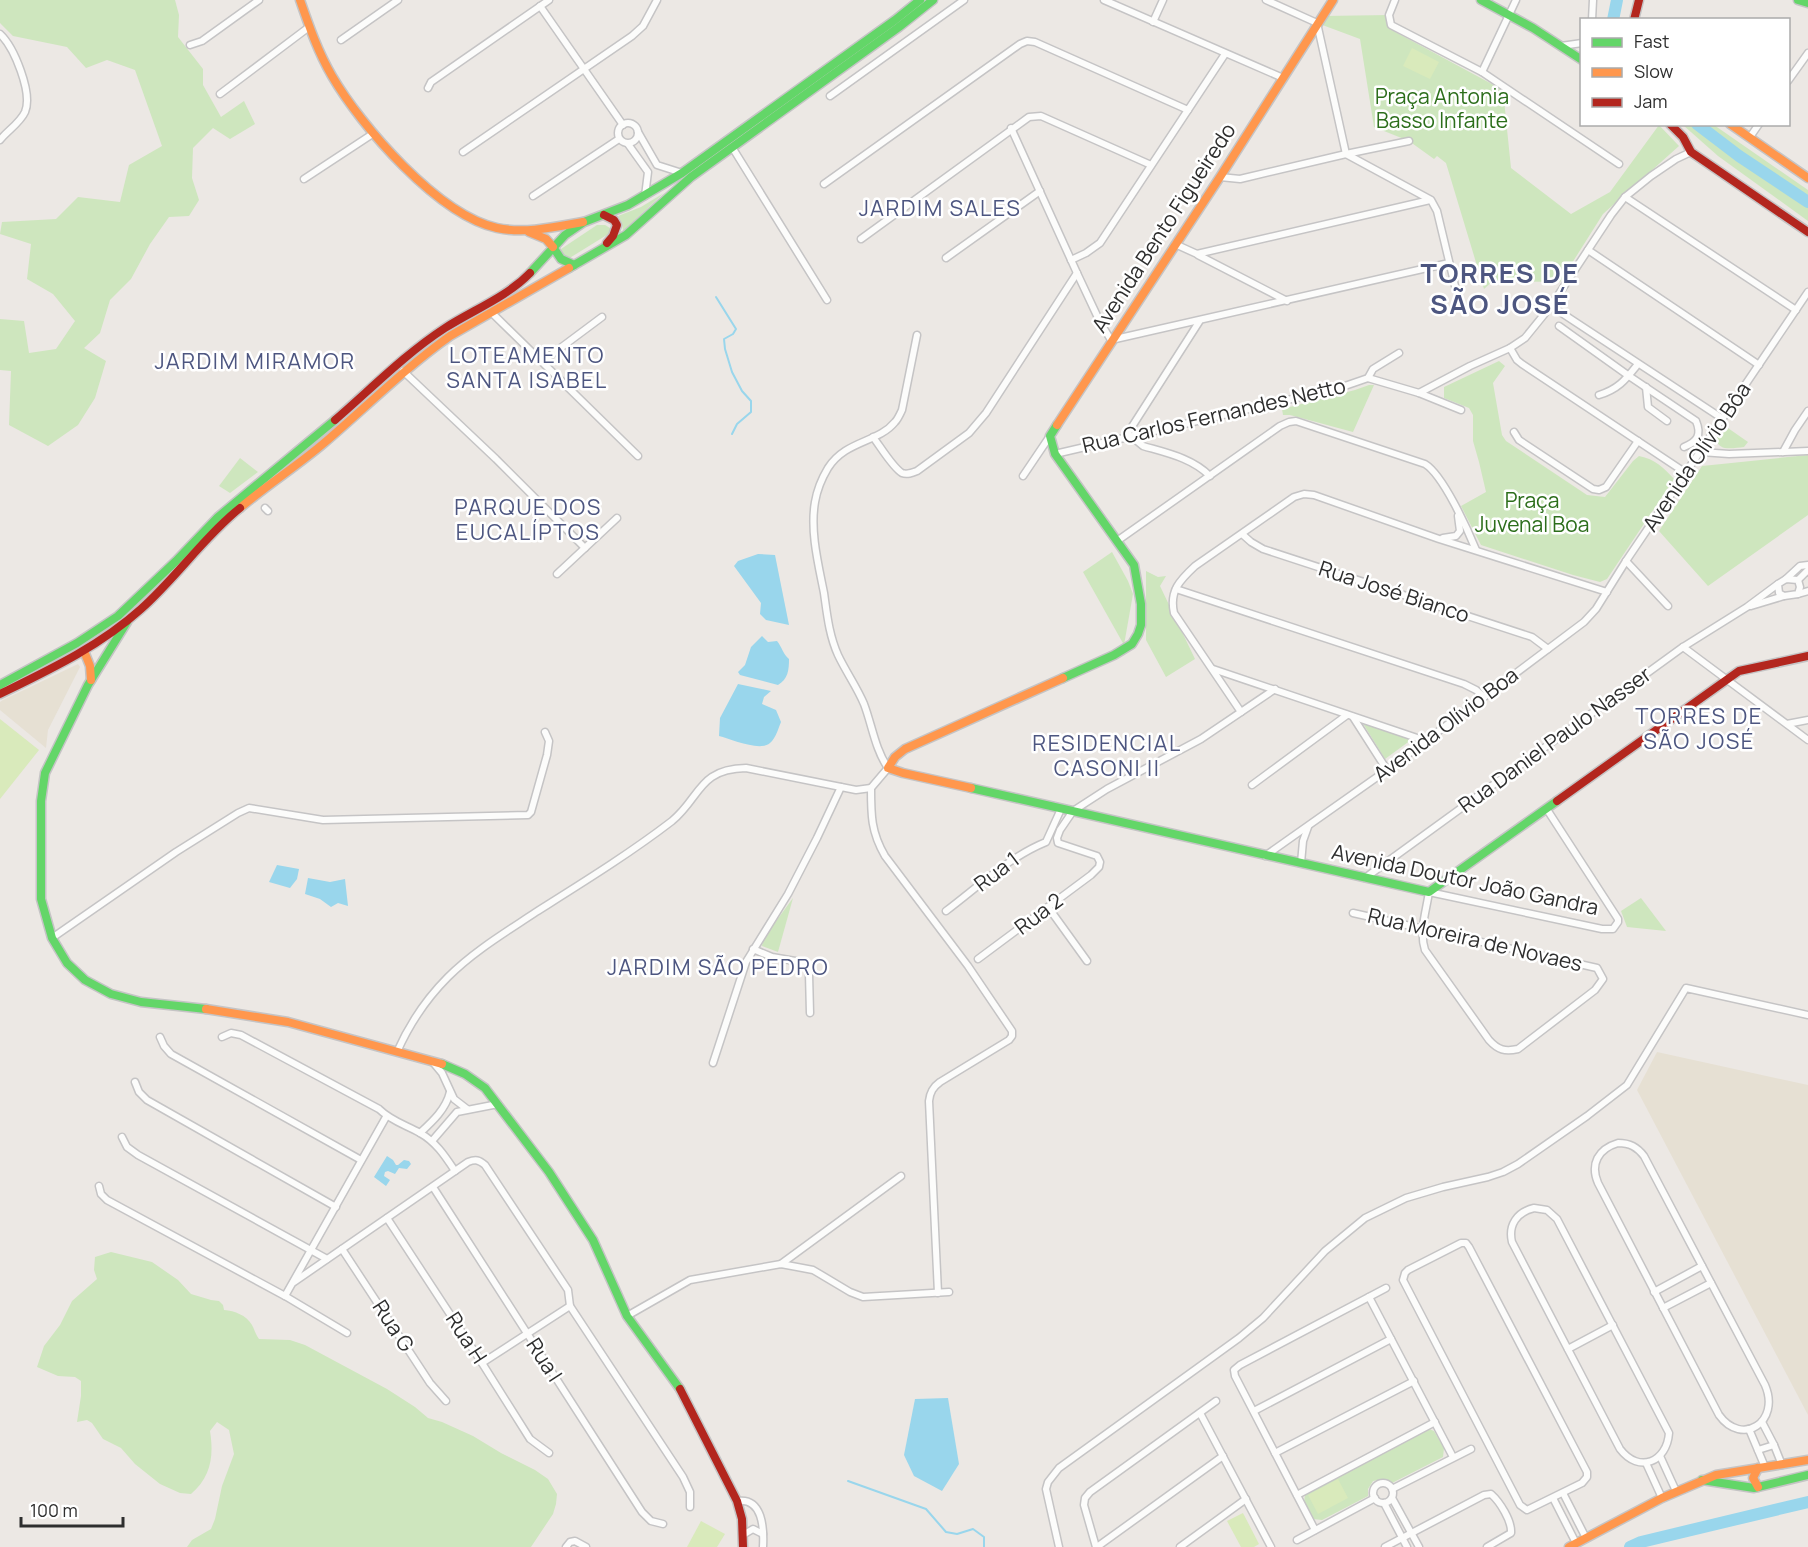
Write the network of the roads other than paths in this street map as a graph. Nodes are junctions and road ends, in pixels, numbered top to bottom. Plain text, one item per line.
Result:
1 (259, 0) edge
2 (300, 0) edge
3 (398, 0) edge
4 (549, 0) edge
5 (657, 0) edge
6 (920, 0) edge
7 (933, 0) edge
8 (964, 0) edge
9 (1104, 0) edge
10 (1163, 0) edge
11 (1266, 0) edge
12 (1334, 0) edge
13 (1395, 0) edge
14 (1481, 0) edge
15 (1516, 0) edge
16 (1593, 0) edge
17 (1639, 0) edge
18 (1798, 0) edge
19 (1808, 3) edge
20 (540, 6) junction
21 (1509, 15) junction
22 (1592, 18) edge
23 (1634, 18) edge
24 (1153, 22) junction
25 (1317, 23) junction
26 (309, 27) junction
27 (0, 34) edge
28 (341, 40) dead end
29 (1580, 43) edge
30 (190, 45) dead end
31 (1560, 46) junction
32 (1808, 53) edge
33 (1225, 54) junction
34 (1580, 59) edge
35 (584, 68) junction
36 (1482, 72) junction
37 (1283, 78) junction
38 (1790, 78) edge
39 (428, 88) dead end
40 (220, 94) dead end
41 (830, 96) dead end
42 (1188, 110) junction
43 (622, 125) junction
44 (1673, 126) edge
45 (1733, 126) edge
46 (1758, 126) edge
47 (1011, 128) junction
48 (638, 132) junction
49 (374, 133) junction
50 (1750, 138) junction
51 (619, 139) junction
52 (0, 140) edge
53 (1409, 141) dead end
54 (628, 144) junction
55 (732, 147) junction
56 (464, 152) dead end
57 (1691, 153) junction
58 (1346, 154) junction
59 (1619, 164) dead end
60 (657, 165) junction
61 (1151, 165) junction
62 (648, 172) junction
63 (682, 173) junction
64 (1807, 174) edge
65 (1220, 177) junction
66 (304, 179) dead end
67 (824, 184) dead end
68 (1040, 191) junction
69 (533, 196) dead end
70 (645, 196) junction
71 (1625, 197) junction
72 (1431, 200) junction
73 (604, 214) junction
74 (584, 222) junction
75 (529, 231) junction
76 (1808, 232) edge
77 (861, 239) dead end
78 (1175, 244) junction
79 (553, 247) junction
80 (603, 247) junction
81 (1588, 250) junction
82 (1197, 254) junction
83 (946, 258) dead end
84 (1071, 260) junction
85 (1449, 263) junction
86 (574, 265) junction
87 (1077, 273) junction
88 (1455, 286) dead end
89 (1808, 292) edge
90 (827, 300) dead end
91 (1287, 301) junction
92 (1551, 306) junction
93 (1796, 310) junction
94 (491, 312) junction
95 (602, 317) dead end
96 (1199, 322) junction
97 (1559, 326) dead end
98 (917, 335) dead end
99 (1111, 340) junction
100 (1510, 348) junction
101 (1399, 353) dead end
102 (543, 361) junction
103 (1638, 364) junction
104 (1759, 365) junction
105 (403, 371) junction
106 (1629, 376) junction
107 (1368, 378) junction
108 (1646, 387) junction
109 (1419, 393) junction
110 (1599, 395) dead end
111 (1461, 410) dead end
112 (1808, 411) edge
113 (1723, 419) junction
114 (1667, 421) dead end
115 (1514, 432) dead end
116 (1135, 434) junction
117 (1050, 436) junction
118 (1126, 436) junction
119 (873, 437) junction
120 (1638, 441) junction
121 (1684, 447) dead end
122 (1808, 451) edge
123 (1701, 452) junction
124 (1783, 452) junction
125 (1055, 454) junction
126 (638, 456) dead end
127 (1686, 473) junction
128 (1023, 476) dead end
129 (1210, 476) junction
130 (1458, 512) junction
131 (617, 518) dead end
132 (1242, 534) junction
133 (1439, 539) junction
134 (1117, 541) junction
135 (585, 548) junction
136 (1476, 550) junction
137 (1626, 561) junction
138 (1808, 568) edge
139 (557, 574) dead end
140 (1786, 579) junction
141 (1798, 582) junction
142 (1778, 584) junction
143 (1808, 585) edge
144 (1176, 589) junction
145 (1808, 591) edge
146 (1607, 592) junction
147 (1798, 594) junction
148 (1784, 596) junction
149 (1668, 606) dead end
150 (1747, 607) junction
151 (118, 616) junction
152 (127, 622) junction
153 (1584, 622) joint
154 (1683, 647) junction
155 (1548, 649) junction
156 (84, 651) junction
157 (1808, 656) edge
158 (103, 661) junction
159 (88, 662) junction
160 (1212, 669) junction
161 (1726, 679) junction
162 (91, 681) junction
163 (0, 685) edge
164 (1275, 689) junction
165 (0, 694) edge
166 (1484, 697) junction
167 (1241, 712) junction
168 (1350, 716) junction
169 (1808, 720) edge
170 (1787, 724) junction
171 (545, 732) dead end
172 (1808, 740) edge
173 (1426, 741) junction
174 (888, 768) junction
175 (1387, 770) junction
176 (1252, 785) dead end
177 (841, 787) junction
178 (871, 788) junction
179 (1546, 808) junction
180 (1062, 809) junction
181 (1073, 811) junction
182 (1308, 827) junction
183 (1048, 838) junction
184 (1057, 840) junction
185 (1265, 856) junction
186 (1301, 863) junction
187 (1365, 878) junction
188 (1429, 892) junction
189 (1048, 907) junction
190 (946, 911) dead end
191 (1353, 913) dead end
192 (1422, 928) junction
193 (52, 938) junction
194 (753, 949) junction
195 (978, 959) dead end
196 (1087, 961) dead end
197 (810, 1012) dead end
198 (1808, 1015) edge
199 (160, 1037) dead end
200 (222, 1037) dead end
201 (397, 1052) junction
202 (432, 1060) junction
203 (713, 1063) dead end
204 (135, 1082) dead end
205 (450, 1091) junction
206 (498, 1104) junction
207 (467, 1109) junction
208 (386, 1117) junction
209 (420, 1133) junction
210 (122, 1137) dead end
211 (432, 1141) junction
212 (362, 1160) junction
213 (455, 1171) junction
214 (901, 1176) dead end
215 (99, 1186) dead end
216 (433, 1187) junction
217 (336, 1207) junction
218 (387, 1218) junction
219 (342, 1249) junction
220 (311, 1251) junction
221 (327, 1259) junction
222 (780, 1264) junction
223 (1702, 1266) junction
224 (294, 1282) junction
225 (1710, 1282) junction
226 (1386, 1288) dead end
227 (949, 1292) dead end
228 (1654, 1292) junction
229 (938, 1293) junction
230 (285, 1296) junction
231 (1369, 1297) junction
232 (570, 1306) junction
233 (1663, 1308) junction
234 (627, 1316) junction
235 (1613, 1325) junction
236 (347, 1333) dead end
237 (526, 1334) junction
238 (1391, 1339) junction
239 (1568, 1349) junction
240 (482, 1363) junction
241 (1414, 1381) junction
242 (446, 1401) dead end
243 (1216, 1401) dead end
244 (1254, 1412) junction
245 (1200, 1413) junction
246 (1435, 1422) junction
247 (1762, 1422) junction
248 (1749, 1430) junction
249 (1774, 1445) junction
250 (1471, 1449) dead end
251 (1758, 1450) junction
252 (549, 1453) dead end
253 (1275, 1453) junction
254 (1223, 1456) junction
255 (1660, 1456) junction
256 (1453, 1457) junction
257 (1808, 1460) edge
258 (1646, 1463) junction
259 (1782, 1465) junction
260 (1761, 1467) junction
261 (1808, 1475) edge
262 (1702, 1480) junction
263 (1758, 1487) junction
264 (1392, 1489) junction
265 (1677, 1491) junction
266 (1563, 1493) junction
267 (1297, 1495) junction
268 (1375, 1498) junction
269 (1392, 1498) junction
270 (1553, 1498) junction
271 (1662, 1498) junction
272 (1246, 1499) junction
273 (737, 1501) junction
274 (1384, 1503) junction
275 (690, 1507) dead end
276 (663, 1524) dead end
277 (1315, 1530) junction
278 (1412, 1533) junction
279 (764, 1534) junction
280 (743, 1535) junction
281 (1402, 1538) junction
282 (1586, 1538) junction
283 (1297, 1540) dead end
284 (1573, 1545) edge
285 (566, 1547) edge
286 (586, 1547) edge
287 (743, 1547) edge
288 (763, 1547) edge
289 (1059, 1547) edge
290 (1096, 1547) edge
291 (1180, 1547) edge
292 (1271, 1547) edge
293 (1385, 1547) edge
294 (1407, 1547) edge
295 (1419, 1547) edge
296 (1487, 1547) edge

1 - 30 street
2 - 26 main road
3 - 28 street
4 - 20 street
5 - 35 street
6 - 63 main road
7 - 55 main road
8 - 41 street
9 - 24 street
10 - 24 street
11 - 25 street
12 - 25 main road, Avenida Bento Figueiredo
13 - 36 street
14 - 21 main road
15 - 21 street
16 - 22 street
17 - 23 main road
18 - 19 main road
20 - 35 street
20 - 39 street
21 - 31 main road
21 - 36 street
24 - 33 street
25 - 37 main road, Avenida Bento Figueiredo
25 - 58 street
26 - 40 street
26 - 49 main road
27 - 52 street
29 - 31 street
31 - 34 main road
32 - 38 street
33 - 37 street
33 - 42 street
35 - 43 street
35 - 56 street
36 - 59 street
37 - 65 main road, Avenida Bento Figueiredo
42 - 61 street
42 - 67 street
43 - 48 street
43 - 51 street
44 - 57 main road
45 - 50 main road
46 - 50 street
47 - 61 street
47 - 68 street
47 - 77 street
48 - 54 street
48 - 60 street
49 - 66 street
49 - 75 main road
50 - 64 main road
51 - 54 street
51 - 69 street
53 - 58 street
54 - 62 street
55 - 80 main road
55 - 90 street
57 - 71 street
57 - 76 main road
58 - 65 street
58 - 72 street
60 - 62 street
60 - 63 street
61 - 84 street
62 - 70 street
63 - 70 main road
65 - 78 main road, Avenida Bento Figueiredo
68 - 83 street
68 - 84 street
70 - 73 main road
71 - 81 street
71 - 93 street
72 - 82 street
72 - 85 street
73 - 74 main road
73 - 80 main road
74 - 75 main road
74 - 79 main road
75 - 79 main road
78 - 82 street
78 - 99 main road, Avenida Bento Figueiredo
79 - 86 main road
79 - 151 main road
80 - 86 main road
81 - 92 street
81 - 104 street
82 - 91 street
84 - 87 street
85 - 88 street
85 - 91 street
86 - 94 main road
87 - 99 street
87 - 119 street
89 - 93 street, Avenida Olívio Bôa
91 - 96 street
92 - 100 street
92 - 103 street
93 - 104 street, Avenida Olívio Bôa
94 - 102 street
94 - 105 main road
95 - 102 street
96 - 99 street
96 - 118 street
97 - 106 street
98 - 119 street
99 - 117 main road, Avenida Bento Figueiredo
100 - 109 street
100 - 120 street
101 - 107 street, Rua Carlos Fernandes Netto
102 - 126 street
103 - 106 street
103 - 113 street
104 - 113 street, Avenida Olívio Bôa
105 - 135 street
105 - 152 main road
106 - 108 street
106 - 110 street
107 - 109 street
107 - 116 street, Rua Carlos Fernandes Netto
108 - 114 street
108 - 121 street
109 - 111 street
112 - 124 street
113 - 123 street, Avenida Olívio Bôa
115 - 120 street
116 - 118 street, Rua Carlos Fernandes Netto
116 - 129 street
117 - 125 main road
117 - 128 street, Avenida Bento Figueiredo
118 - 125 street, Rua Carlos Fernandes Netto
119 - 174 street
120 - 127 street
122 - 124 street
123 - 124 street
123 - 127 street, Avenida Olívio Bôa
125 - 134 main road
127 - 137 street, Avenida Olívio Bôa
129 - 130 street
129 - 134 street
130 - 133 street
130 - 136 street
131 - 135 street
132 - 133 street
132 - 144 street
132 - 155 street, Rua José Bianco
133 - 136 street
134 - 174 main road
135 - 139 street
136 - 146 street
137 - 146 street, Avenida Olívio Bôa
137 - 149 street
138 - 140 street
138 - 141 street
140 - 141 street
140 - 142 street
141 - 143 street
141 - 147 street
142 - 148 street
142 - 150 street, Rua Daniel Paulo Nasser
144 - 160 street
144 - 166 street
145 - 147 street
146 - 153 street, Avenida Olívio Bôa
147 - 148 street
148 - 150 street, Rua Daniel Paulo Nasser
150 - 154 street, Rua Daniel Paulo Nasser
151 - 156 main road
151 - 163 main road
152 - 156 main road
152 - 158 main road
153 - 155 street, Avenida Olívio Boa
154 - 161 street
154 - 187 street, Rua Daniel Paulo Nasser
155 - 166 street, Avenida Olívio Boa
156 - 159 main road
156 - 165 main road
157 - 161 main road
158 - 159 main road
158 - 162 main road
159 - 162 main road
160 - 164 street
160 - 167 street
161 - 170 street
161 - 179 main road
162 - 193 main road
164 - 167 street
164 - 168 street
166 - 173 street, Avenida Olívio Boa
167 - 181 street
168 - 173 street
168 - 175 street
168 - 176 street
169 - 170 street
170 - 172 street
171 - 193 street
173 - 175 street, Avenida Olívio Boa
174 - 178 street
174 - 180 main road, Avenida Doutor João Gandra
175 - 182 street, Avenida Olívio Boa
177 - 178 street
177 - 194 street
177 - 201 street
178 - 229 street
179 - 188 main road
179 - 188 street, Avenida Doutor João Gandra
180 - 181 main road, Avenida Doutor João Gandra
180 - 183 street
181 - 184 street
181 - 185 main road, Avenida Doutor João Gandra
182 - 185 street
182 - 186 street
183 - 184 street
183 - 190 street, Rua 1
184 - 189 street, Rua 2
185 - 186 main road, Avenida Doutor João Gandra
186 - 187 main road, Avenida Doutor João Gandra
187 - 188 main road, Avenida Doutor João Gandra
188 - 192 street
189 - 195 street, Rua 2
189 - 196 street
191 - 192 street, Rua Moreira de Novaes
192 - 192 street, Rua Moreira de Novaes
193 - 201 main road
194 - 197 street
194 - 203 street
198 - 289 street
199 - 212 street
200 - 208 street
201 - 202 main road
202 - 205 street
202 - 206 main road
204 - 217 street
205 - 207 street
205 - 209 street
206 - 207 street
206 - 234 main road
207 - 211 street
208 - 209 street
208 - 212 street
209 - 211 street
210 - 220 street
211 - 213 street
212 - 217 street
213 - 216 street
213 - 232 street
214 - 222 street
215 - 230 street
216 - 218 street
216 - 237 street, Rua I
217 - 220 street
218 - 219 street
218 - 240 street, Rua H
219 - 221 street
219 - 242 street, Rua G
220 - 221 street
220 - 224 street
221 - 224 street
222 - 229 street
222 - 234 street
223 - 225 street
223 - 228 street
223 - 228 street
224 - 230 street
225 - 233 street
225 - 247 street
226 - 231 street
227 - 229 street
228 - 233 street
230 - 236 street
231 - 238 street
231 - 244 street
232 - 237 street
232 - 275 street
233 - 248 street
234 - 273 main road
235 - 239 street
235 - 239 street
235 - 255 street
237 - 240 street
237 - 276 street, Rua I
238 - 241 street
238 - 244 street
239 - 258 street
240 - 252 street, Rua H
241 - 246 street
241 - 253 street
243 - 245 street
244 - 253 street
245 - 254 street
245 - 290 street
246 - 256 street
246 - 267 street
247 - 248 street
247 - 249 street
248 - 251 street
249 - 251 street
249 - 259 street
250 - 256 street
251 - 260 street
253 - 267 street
254 - 272 street
254 - 290 street
255 - 258 street
255 - 265 street
256 - 264 street
257 - 259 main road
258 - 271 street
259 - 260 main road
260 - 262 main road
260 - 263 main road
261 - 263 main road
262 - 263 main road
262 - 265 main road
264 - 268 street
264 - 269 street
265 - 271 main road
266 - 270 street
266 - 270 street
266 - 282 street
267 - 277 street
268 - 274 street
268 - 277 street
269 - 274 street
269 - 278 street
270 - 284 street
271 - 282 main road
272 - 291 street
272 - 292 street
273 - 279 street
273 - 280 main road
274 - 281 street
277 - 283 street
278 - 281 street
278 - 295 street
278 - 296 street
279 - 280 street
279 - 288 street
280 - 287 main road
281 - 293 street
281 - 294 street
282 - 284 main road
285 - 286 street

